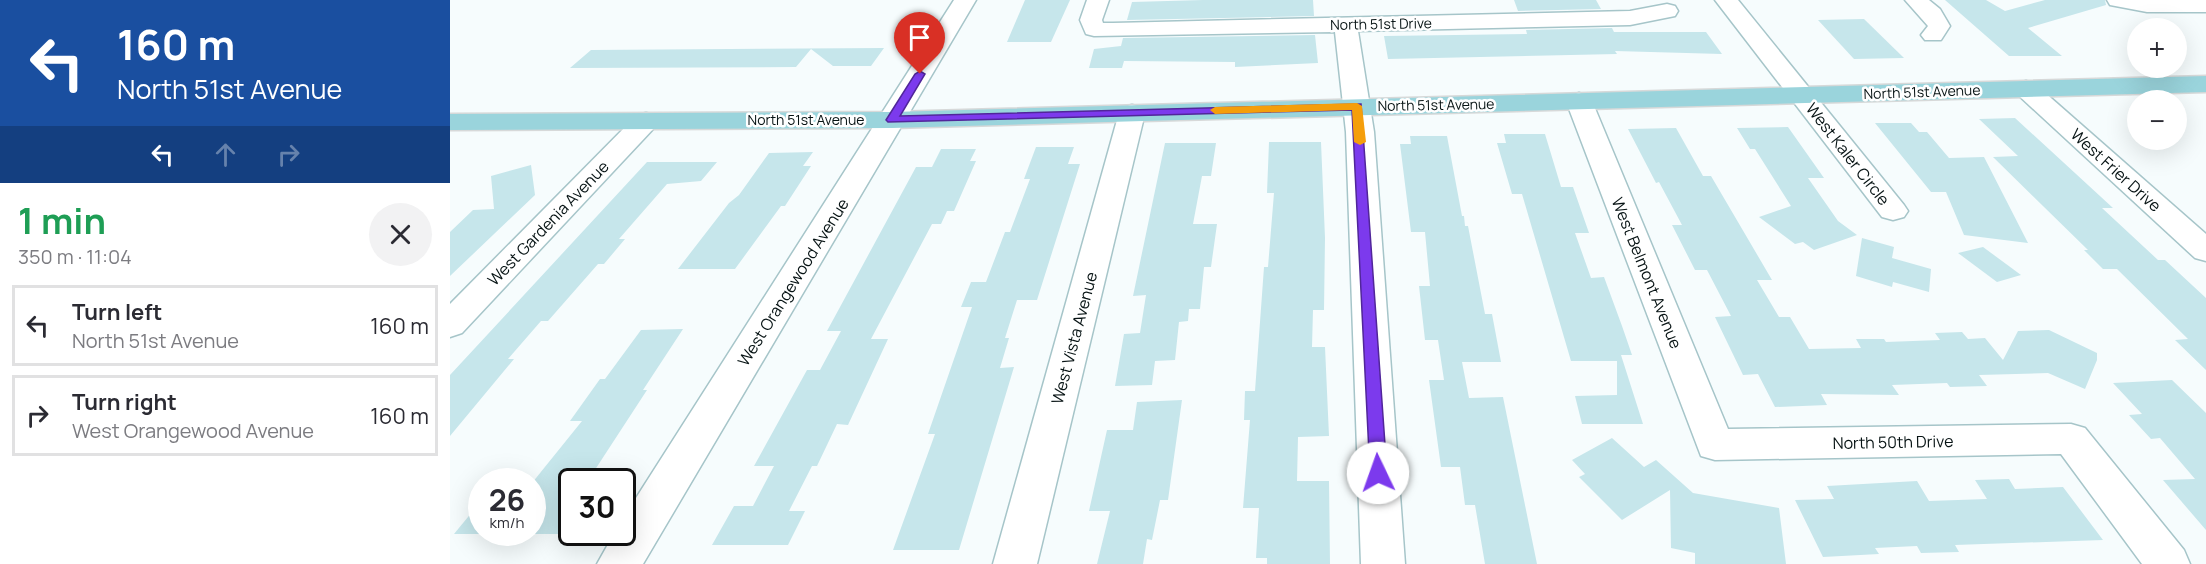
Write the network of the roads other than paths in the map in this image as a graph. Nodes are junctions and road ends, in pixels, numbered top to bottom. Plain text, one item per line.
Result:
1 (965, 0) edge
2 (1098, 0) edge
3 (1483, 0) edge
4 (1726, 0) edge
5 (1916, 0) edge
6 (2120, 1) edge
7 (2206, 4) edge
8 (1667, 11) dead end
9 (1497, 21) junction
10 (1346, 25) junction
11 (1933, 35) dead end
12 (2206, 84) edge
13 (2026, 89) junction
14 (1803, 96) junction
15 (1579, 101) junction
16 (1357, 106) junction
17 (1132, 113) junction
18 (892, 120) junction
19 (646, 121) junction
20 (450, 123) edge
21 (1893, 211) dead end
22 (2206, 251) edge
23 (450, 325) edge
24 (1715, 445) joint
25 (619, 564) edge
26 (1015, 564) edge
27 (1383, 564) edge
28 (2168, 564) edge

1 - 18 street, West Orangewood Avenue
2 - 10 street, North 51st Drive
3 - 9 street
4 - 14 street, West Kaler Circle
5 - 11 street
6 - 7 street
8 - 9 street, North 51st Drive
9 - 10 street, North 51st Drive
10 - 16 street
12 - 13 main road, North 51st Avenue
13 - 14 main road, North 51st Avenue
13 - 22 street, West Frier Drive
14 - 15 main road, North 51st Avenue
14 - 21 street, West Kaler Circle
15 - 16 main road, North 51st Avenue
15 - 24 street, West Belmont Avenue
16 - 17 main road, North 51st Avenue
16 - 27 street
17 - 18 main road, North 51st Avenue
17 - 26 street, West Vista Avenue
18 - 19 main road, North 51st Avenue
18 - 25 street, West Orangewood Avenue
19 - 20 main road, North 51st Avenue
19 - 23 street, West Gardenia Avenue
24 - 28 street, North 50th Drive

